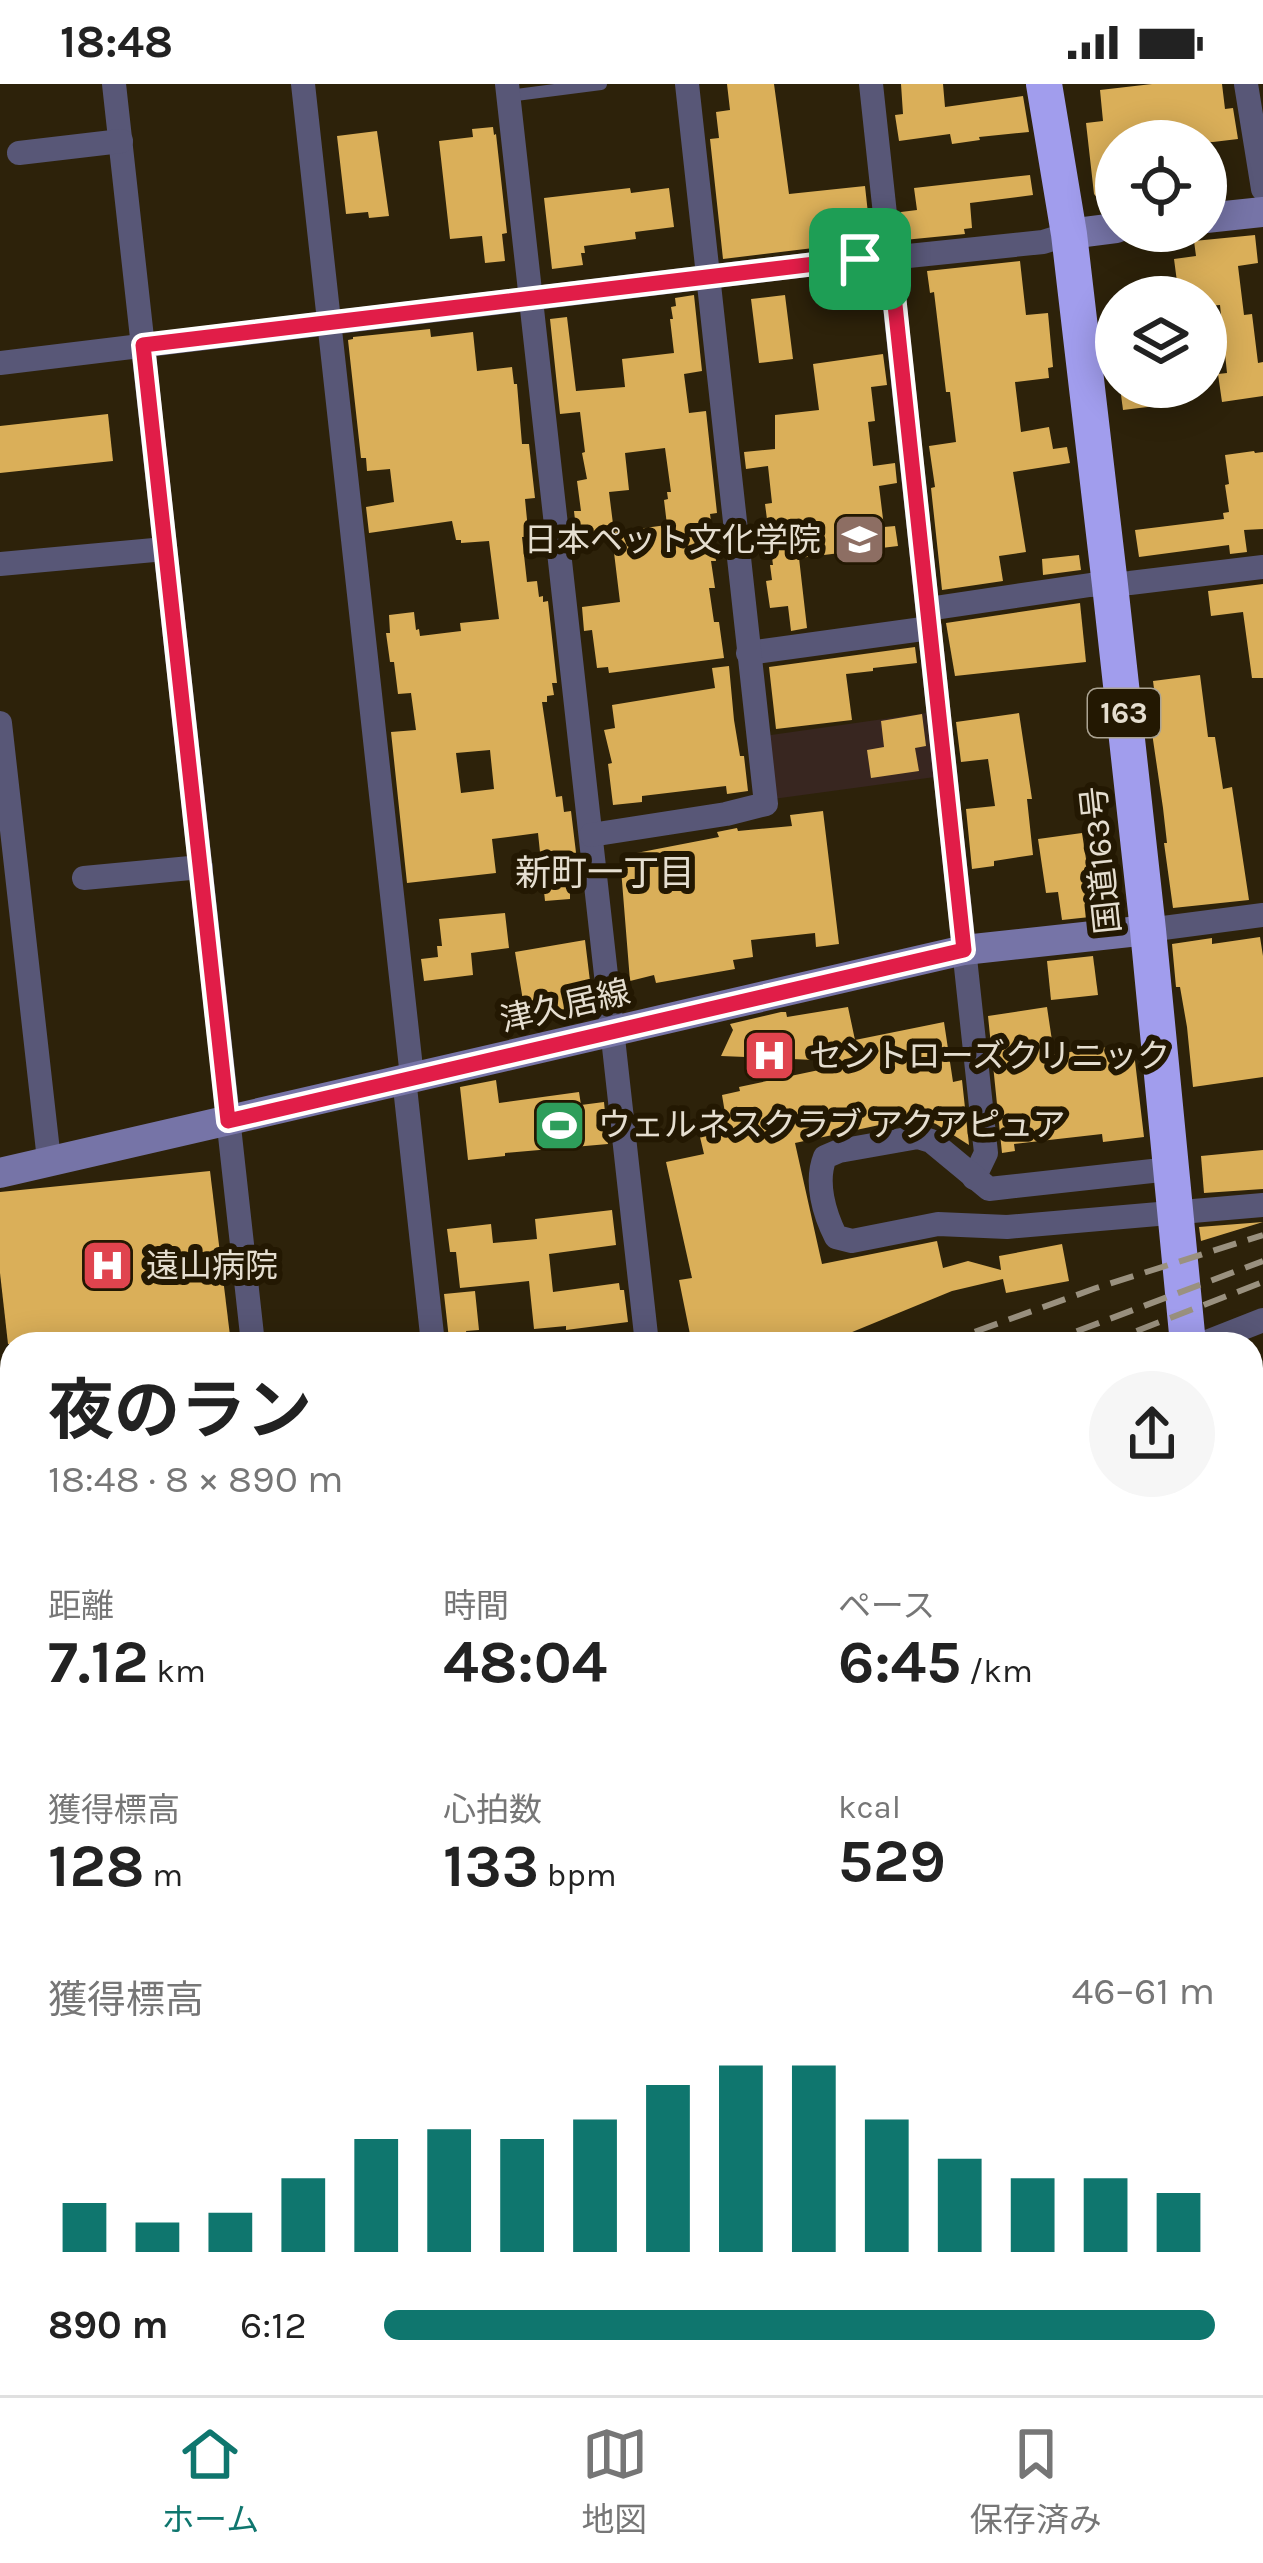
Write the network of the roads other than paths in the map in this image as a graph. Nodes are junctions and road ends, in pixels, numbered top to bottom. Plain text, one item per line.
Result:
1 (114, 84) edge
2 (303, 84) edge
3 (601, 84) edge
4 (687, 84) edge
5 (871, 84) edge
6 (1044, 84) edge
7 (1252, 85) edge
8 (508, 90) edge
9 (121, 141) junction
10 (19, 153) dead end
11 (1263, 189) edge
12 (1263, 212) edge
13 (1227, 216) edge
14 (1095, 231) edge
15 (1069, 234) junction
16 (890, 258) junction
17 (708, 277) junction
18 (530, 298) junction
19 (330, 323) junction
20 (143, 345) junction
21 (0, 363) edge
22 (165, 549) junction
23 (0, 564) edge
24 (1263, 567) edge
25 (1110, 585) junction
26 (929, 619) junction
27 (748, 653) junction
28 (0, 723) edge
29 (591, 836) junction
30 (201, 867) junction
31 (84, 878) dead end
32 (1263, 915) edge
33 (1148, 930) junction
34 (964, 950) junction
35 (611, 1033) junction
36 (408, 1077) junction
37 (228, 1121) junction
38 (49, 1160) junction
39 (1170, 1169) junction
40 (0, 1173) edge
41 (974, 1178) junction
42 (1263, 1205) edge
43 (1174, 1211) junction
44 (1263, 1320) edge
45 (252, 1332) edge
46 (432, 1332) edge
47 (646, 1332) edge
48 (1187, 1332) edge
49 (1232, 1332) edge

1 - 9 street
2 - 19 street
3 - 8 lane
4 - 17 street
5 - 16 street
6 - 15 highway, 国道163号 / 163
7 - 11 street
8 - 18 street
9 - 10 street
9 - 20 street
12 - 13 main road
14 - 15 main road
15 - 16 street
15 - 25 highway, 国道163号 / 163
16 - 17 street
16 - 26 street
17 - 18 street
17 - 27 street
18 - 19 street
18 - 29 street
19 - 20 street
19 - 36 street
20 - 21 street
20 - 22 street
22 - 23 street
22 - 30 street
24 - 25 street
25 - 26 street
25 - 33 highway, 国道163号 / 163
26 - 27 street
26 - 34 street
27 - 29 street
28 - 38 street
29 - 35 street
30 - 31 street
30 - 37 street
32 - 33 street
33 - 34 main road, 津久居線
33 - 39 highway, 国道163号 / 163
34 - 35 main road, 津久居線
34 - 41 street
35 - 36 main road, 津久居線
35 - 47 street
36 - 37 main road, 津久居線
36 - 46 street
37 - 38 main road, 津久居線
37 - 45 street
38 - 40 main road, 津久居線
39 - 41 street
39 - 43 highway, 国道163号 / 163
41 - 43 street
42 - 43 street
43 - 48 highway, 国道163号 / 163
44 - 49 street

